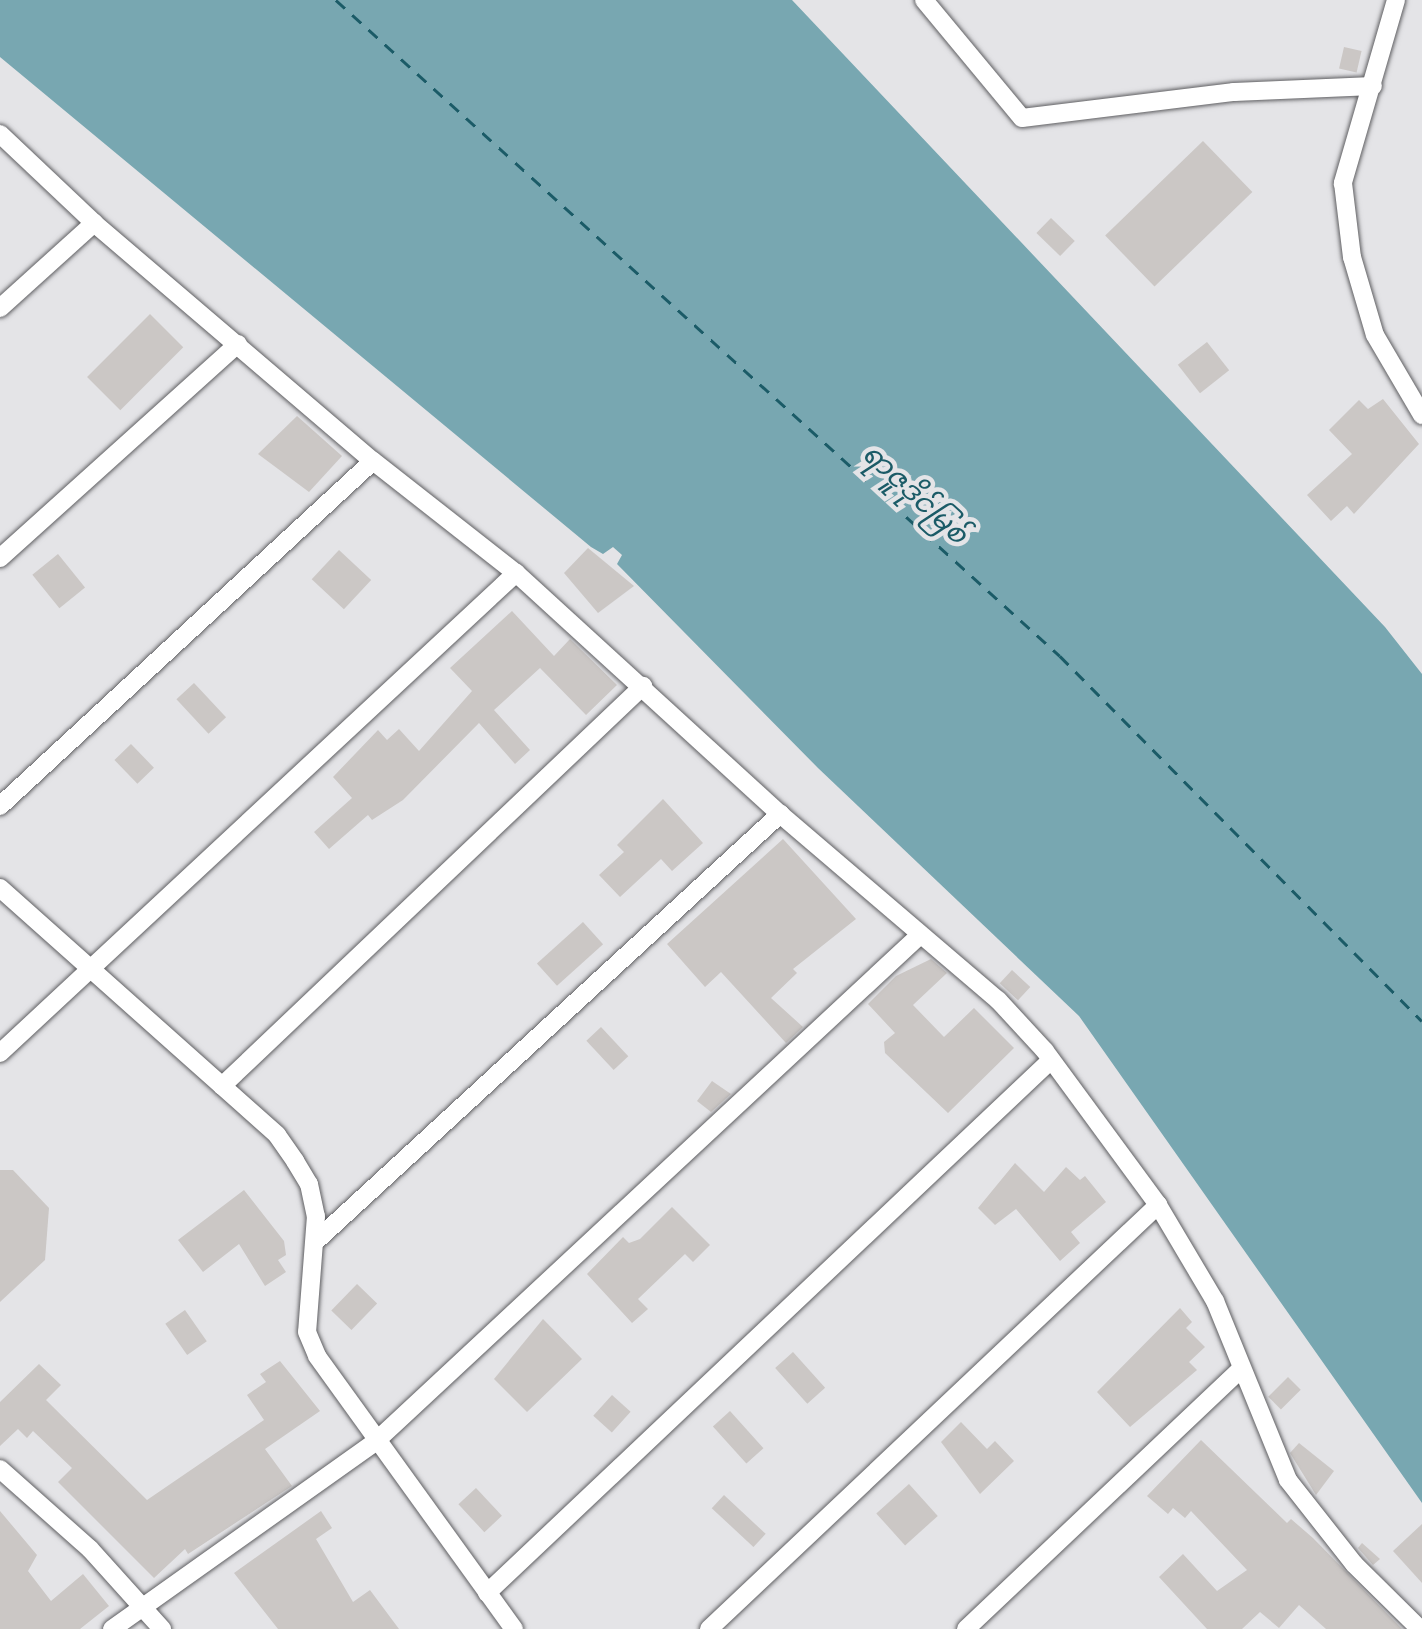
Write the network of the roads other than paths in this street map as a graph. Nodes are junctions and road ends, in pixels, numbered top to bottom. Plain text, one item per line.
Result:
1 (924, 0) edge
2 (1396, 0) edge
3 (1373, 86) junction
4 (0, 134) edge
5 (94, 223) junction
6 (0, 308) edge
7 (238, 344) junction
8 (1422, 415) edge
9 (373, 461) junction
10 (0, 558) edge
11 (516, 573) junction
12 (643, 686) junction
13 (0, 806) edge
14 (780, 814) junction
15 (0, 888) edge
16 (920, 935) junction
17 (92, 968) junction
18 (0, 1053) edge
19 (1051, 1060) junction
20 (222, 1086) junction
21 (1158, 1205) junction
22 (316, 1240) junction
23 (1241, 1369) junction
24 (374, 1443) junction
25 (5, 1481) edge
26 (486, 1593) junction
27 (144, 1607) junction
28 (112, 1629) edge
29 (162, 1629) edge
30 (514, 1629) edge
31 (709, 1629) edge
32 (966, 1629) edge
33 (1420, 1629) edge

1 - 3 street
2 - 3 street
3 - 8 street
4 - 5 street
5 - 6 street
5 - 7 street
7 - 9 street
7 - 10 street
9 - 11 street
9 - 13 street
11 - 12 street
11 - 17 street
12 - 14 street
12 - 20 street
14 - 16 street
14 - 22 street
15 - 17 street
16 - 19 street
16 - 24 street
17 - 18 street
17 - 20 street
19 - 21 street
19 - 26 street
20 - 22 street
21 - 23 street
21 - 31 street
22 - 24 street
23 - 32 street
23 - 33 street
24 - 26 street
24 - 27 street
25 - 27 street
26 - 30 street
27 - 28 street
27 - 29 street

